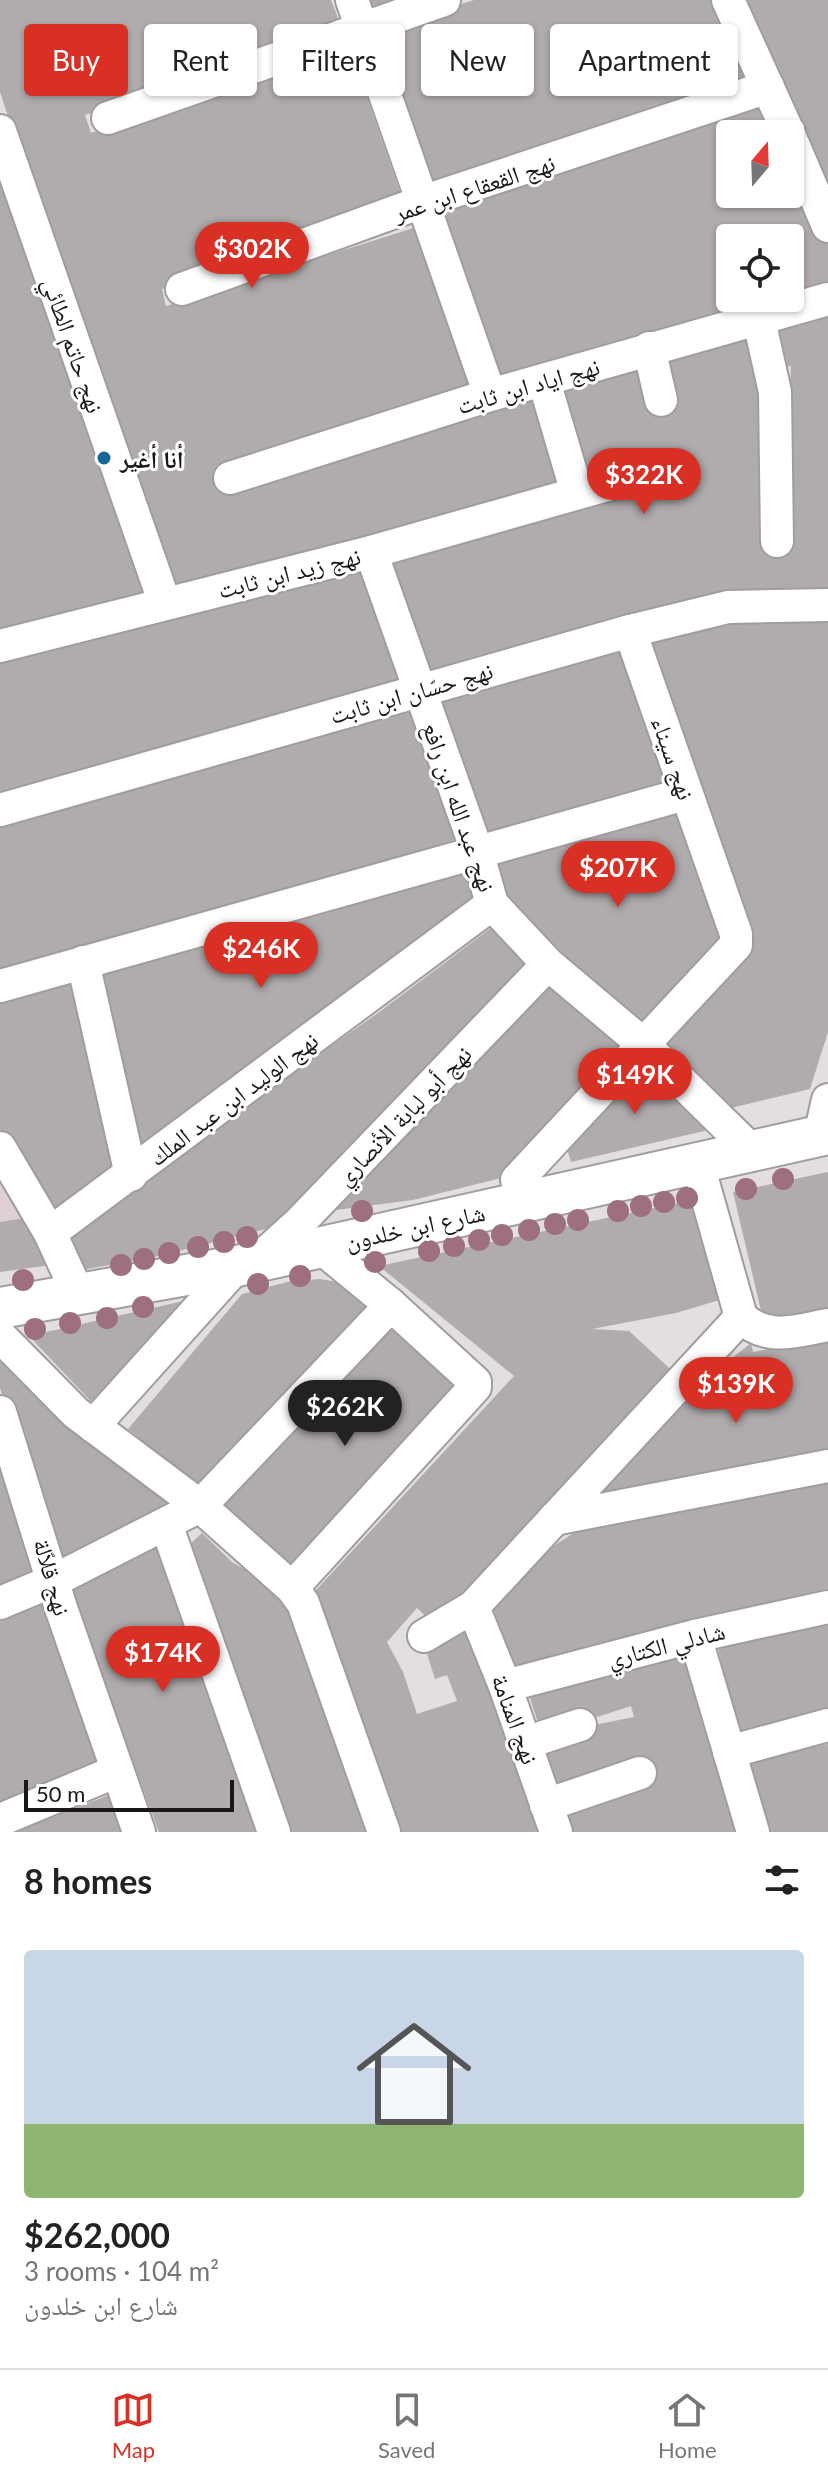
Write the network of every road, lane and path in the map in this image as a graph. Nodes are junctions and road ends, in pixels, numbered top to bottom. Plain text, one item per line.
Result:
1 (444, 0) edge
2 (728, 0) edge
3 (357, 14) edge
4 (768, 87) junction
5 (108, 118) dead end
6 (782, 120) edge
7 (0, 131) edge
8 (804, 171) edge
9 (422, 202) junction
10 (828, 226) edge
11 (182, 289) dead end
12 (828, 299) edge
13 (759, 320) junction
14 (649, 348) junction
15 (544, 381) junction
16 (490, 395) junction
17 (661, 400) dead end
18 (635, 477) dead end
19 (230, 478) dead end
20 (577, 493) junction
21 (777, 541) dead end
22 (371, 552) junction
23 (165, 604) junction
24 (828, 605) edge
25 (630, 631) junction
26 (0, 646) edge
27 (420, 690) junction
28 (685, 794) junction
29 (0, 810) edge
30 (477, 851) junction
31 (492, 904) junction
32 (83, 962) junction
33 (548, 964) junction
34 (0, 986) edge
35 (643, 1044) junction
36 (825, 1123) edge
37 (0, 1148) edge
38 (753, 1152) junction
39 (698, 1165) junction
40 (131, 1175) junction
41 (517, 1180) dead end
42 (50, 1233) junction
43 (319, 1246) junction
44 (247, 1264) junction
45 (79, 1296) junction
46 (391, 1305) junction
47 (0, 1308) edge
48 (741, 1317) junction
49 (828, 1325) edge
50 (0, 1336) edge
51 (2, 1425) edge
52 (93, 1426) junction
53 (828, 1466) edge
54 (200, 1506) junction
55 (554, 1519) junction
56 (166, 1524) junction
57 (55, 1580) junction
58 (292, 1588) junction
59 (0, 1603) edge
60 (473, 1607) junction
61 (828, 1607) edge
62 (424, 1636) dead end
63 (695, 1636) junction
64 (505, 1686) junction
65 (580, 1725) dead end
66 (828, 1725) edge
67 (525, 1743) junction
68 (729, 1752) junction
69 (117, 1771) junction
70 (640, 1773) dead end
71 (551, 1819) edge
72 (0, 1820) edge
73 (139, 1832) edge
74 (274, 1832) edge
75 (384, 1832) edge
76 (753, 1832) edge

1 - 3 street
2 - 4 street
3 - 5 street
3 - 9 street
4 - 6 street
4 - 9 street, نهج القعقاع ابن عمر
7 - 23 street, نهج حاتم الطائي
8 - 10 street
9 - 11 street, نهج القعقاع ابن عمر
9 - 16 street
12 - 13 street, نهج اياد ابن ثابت
13 - 14 street, نهج اياد ابن ثابت
13 - 21 street
14 - 15 street, نهج اياد ابن ثابت
14 - 17 street
15 - 16 street, نهج اياد ابن ثابت
15 - 20 street
16 - 19 street, نهج اياد ابن ثابت
18 - 20 street, نهج زيد ابن ثابت
20 - 22 street, نهج زيد ابن ثابت
22 - 23 street, نهج زيد ابن ثابت
22 - 27 street, نهج عبد الله ابن رافع
23 - 26 street, نهج زيد ابن ثابت
24 - 25 street, نهج حسّان ابن ثابت
25 - 27 street, نهج حسّان ابن ثابت
25 - 28 street, نهج سيناء
27 - 29 street, نهج حسّان ابن ثابت
27 - 30 street, نهج عبد الله ابن رافع
28 - 30 street
28 - 35 street, نهج سيناء
30 - 31 street, نهج عبد الله ابن رافع
30 - 32 street
31 - 33 street, نهج عبد الله ابن رافع
31 - 40 street, نهج الوليد ابن عبد الملك
32 - 34 street
32 - 40 street
33 - 35 street, نهج عبد الله ابن رافع
33 - 44 street, نهج أبو لبابة الأنصاري
35 - 38 street, نهج عبد الله ابن رافع
35 - 41 street, نهج سيناء
36 - 38 street, شارع ابن خلدون
37 - 42 street
38 - 39 street, شارع ابن خلدون
39 - 43 street, شارع ابن خلدون
39 - 48 street
40 - 42 street, نهج الوليد ابن عبد الملك
42 - 45 street
43 - 44 street, شارع ابن خلدون
43 - 46 street
44 - 45 street, شارع ابن خلدون
44 - 52 street, نهج أبو لبابة الأنصاري
45 - 47 street, شارع ابن خلدون
46 - 54 street
46 - 58 street
48 - 49 street
48 - 55 street
50 - 52 street
51 - 57 street, نهج قلاّلة
52 - 54 street
53 - 55 street
54 - 56 street
54 - 58 street
55 - 60 street
56 - 57 street
56 - 74 street
57 - 59 street
57 - 69 street, نهج قلاّلة
58 - 75 street
60 - 62 street
60 - 64 street, نهج المنامة
61 - 63 street, شادلي الكتاري
63 - 64 street, شادلي الكتاري
63 - 68 street
64 - 67 street, نهج المنامة
65 - 67 street
66 - 68 street
67 - 71 street, نهج المنامة
68 - 76 street
69 - 72 street
69 - 73 street, نهج قلاّلة
70 - 71 street

